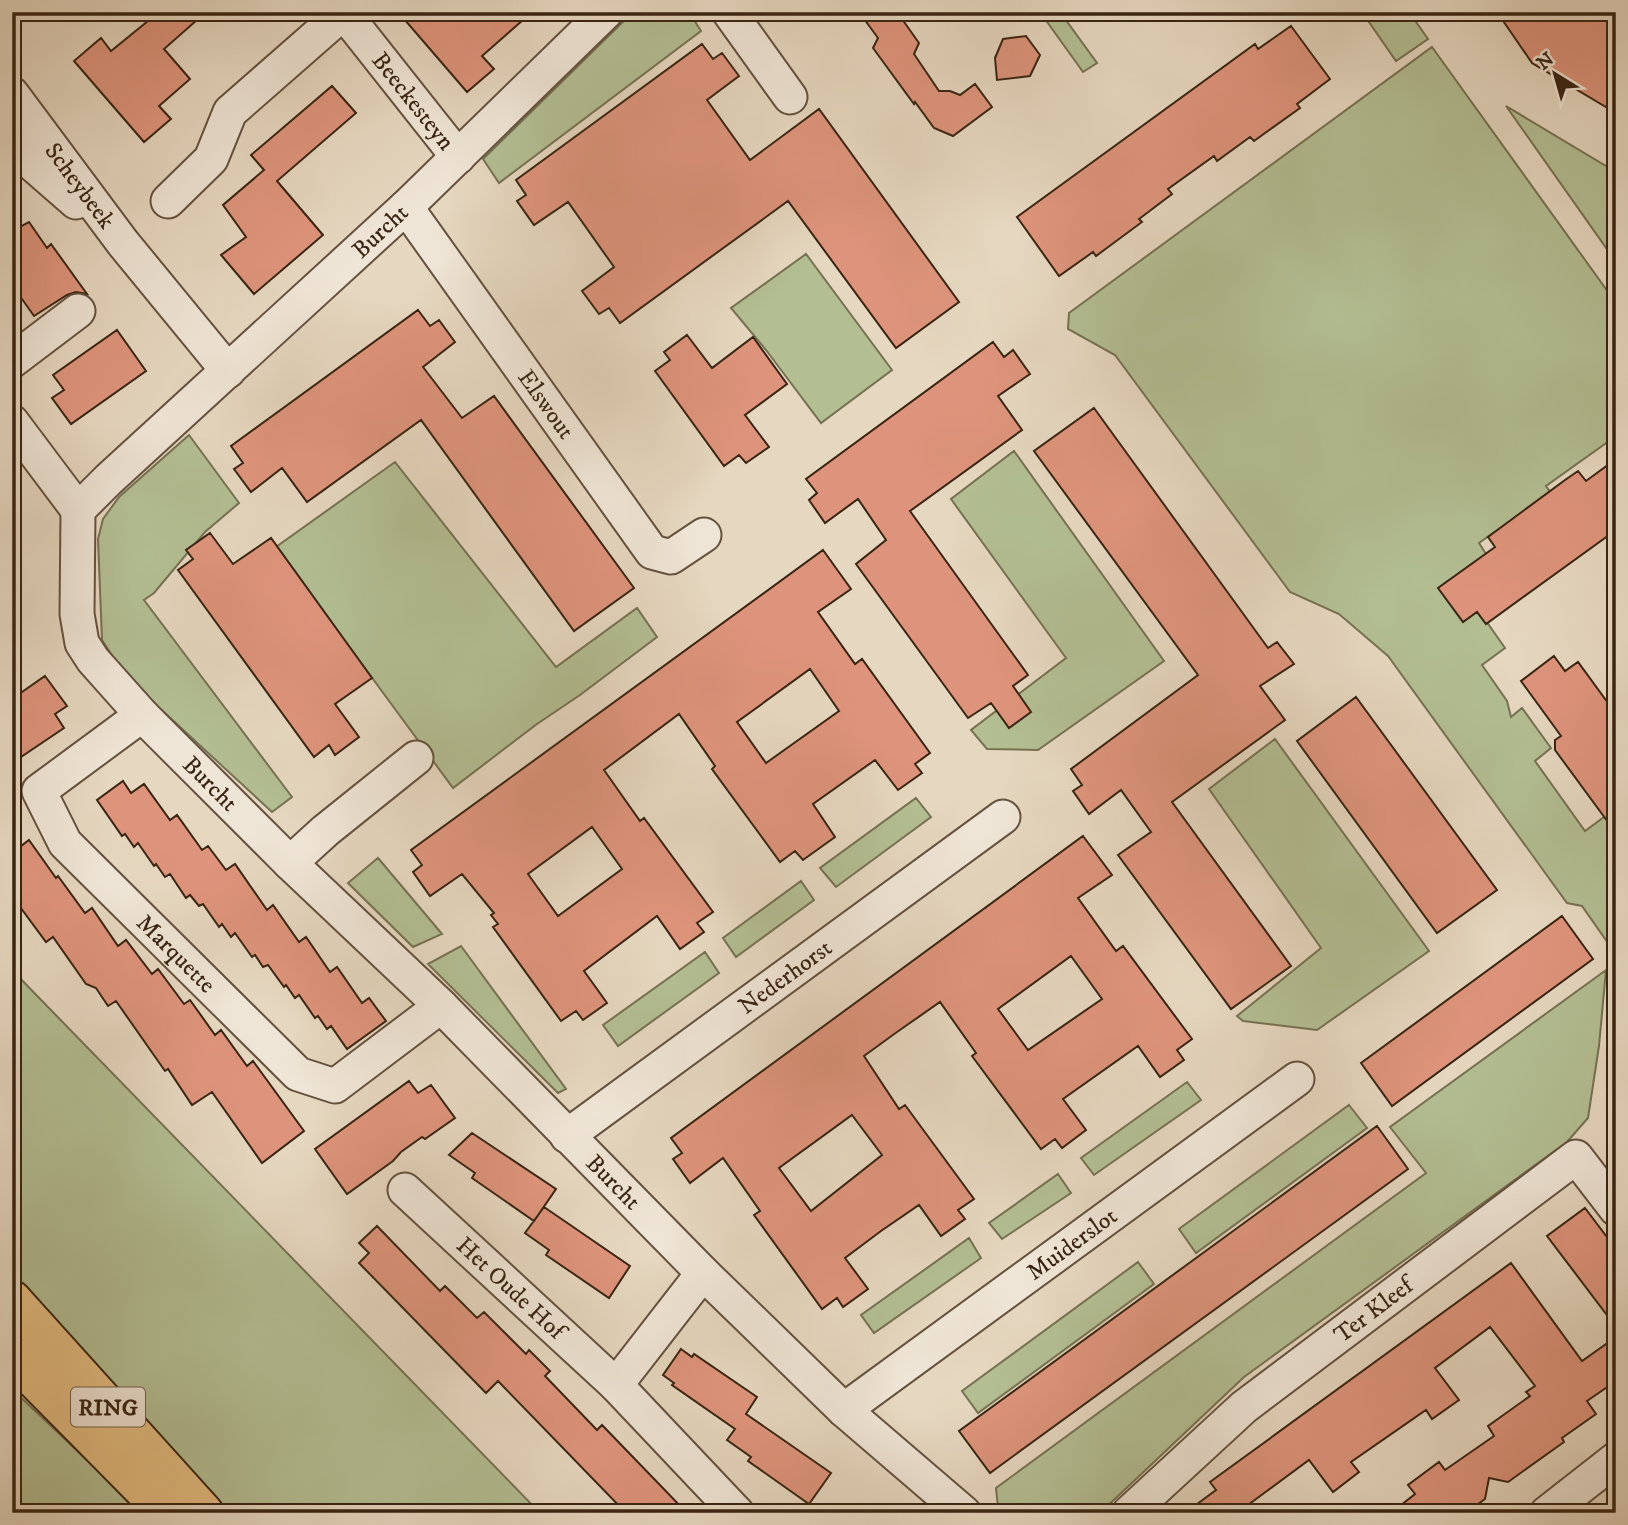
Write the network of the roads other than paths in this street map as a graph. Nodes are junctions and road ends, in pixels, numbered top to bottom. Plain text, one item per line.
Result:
1 (606, 12) edge
2 (729, 12) edge
3 (344, 13) edge
4 (12, 94) edge
5 (790, 97) dead end
6 (12, 142) edge
7 (458, 157) junction
8 (168, 201) dead end
9 (406, 207) junction
10 (123, 243) junction
11 (78, 311) dead end
12 (12, 361) edge
13 (228, 371) junction
14 (12, 422) edge
15 (78, 510) junction
16 (704, 535) dead end
17 (142, 715) junction
18 (416, 758) dead end
19 (1003, 817) dead end
20 (290, 863) junction
21 (441, 1006) junction
22 (1297, 1079) dead end
23 (568, 1136) junction
24 (405, 1190) dead end
25 (1616, 1209) edge
26 (703, 1273) junction
27 (12, 1300) edge
28 (12, 1356) edge
29 (616, 1385) junction
30 (844, 1410) junction
31 (1616, 1459) edge
32 (167, 1513) edge
33 (204, 1513) edge
34 (737, 1513) edge
35 (964, 1513) edge
36 (1129, 1513) edge
37 (1547, 1513) edge

1 - 7 street, Burcht
2 - 5 street
3 - 7 street, Beeckesteyn
3 - 8 street, Beeckesteyn
4 - 10 street, Scheybeek
6 - 10 street, Scheybeek
7 - 9 street, Burcht
9 - 13 street, Burcht
9 - 16 street, Elswout
10 - 13 street, Scheybeek
11 - 12 street
13 - 15 street, Burcht
14 - 15 street
15 - 17 street, Burcht
17 - 20 street, Burcht
17 - 21 street, Marquette
18 - 20 street
19 - 23 street, Nederhorst
20 - 21 street, Burcht
21 - 23 street, Burcht
22 - 30 street, Muiderslot
23 - 26 street, Burcht
24 - 29 street, Het Oude Hof
25 - 36 street, Ter Kleef
26 - 29 street
26 - 30 street, Burcht
27 - 33 main road, RING
28 - 32 main road, RING
29 - 34 street, Het Oude Hof
30 - 35 street, Burcht
31 - 37 street

